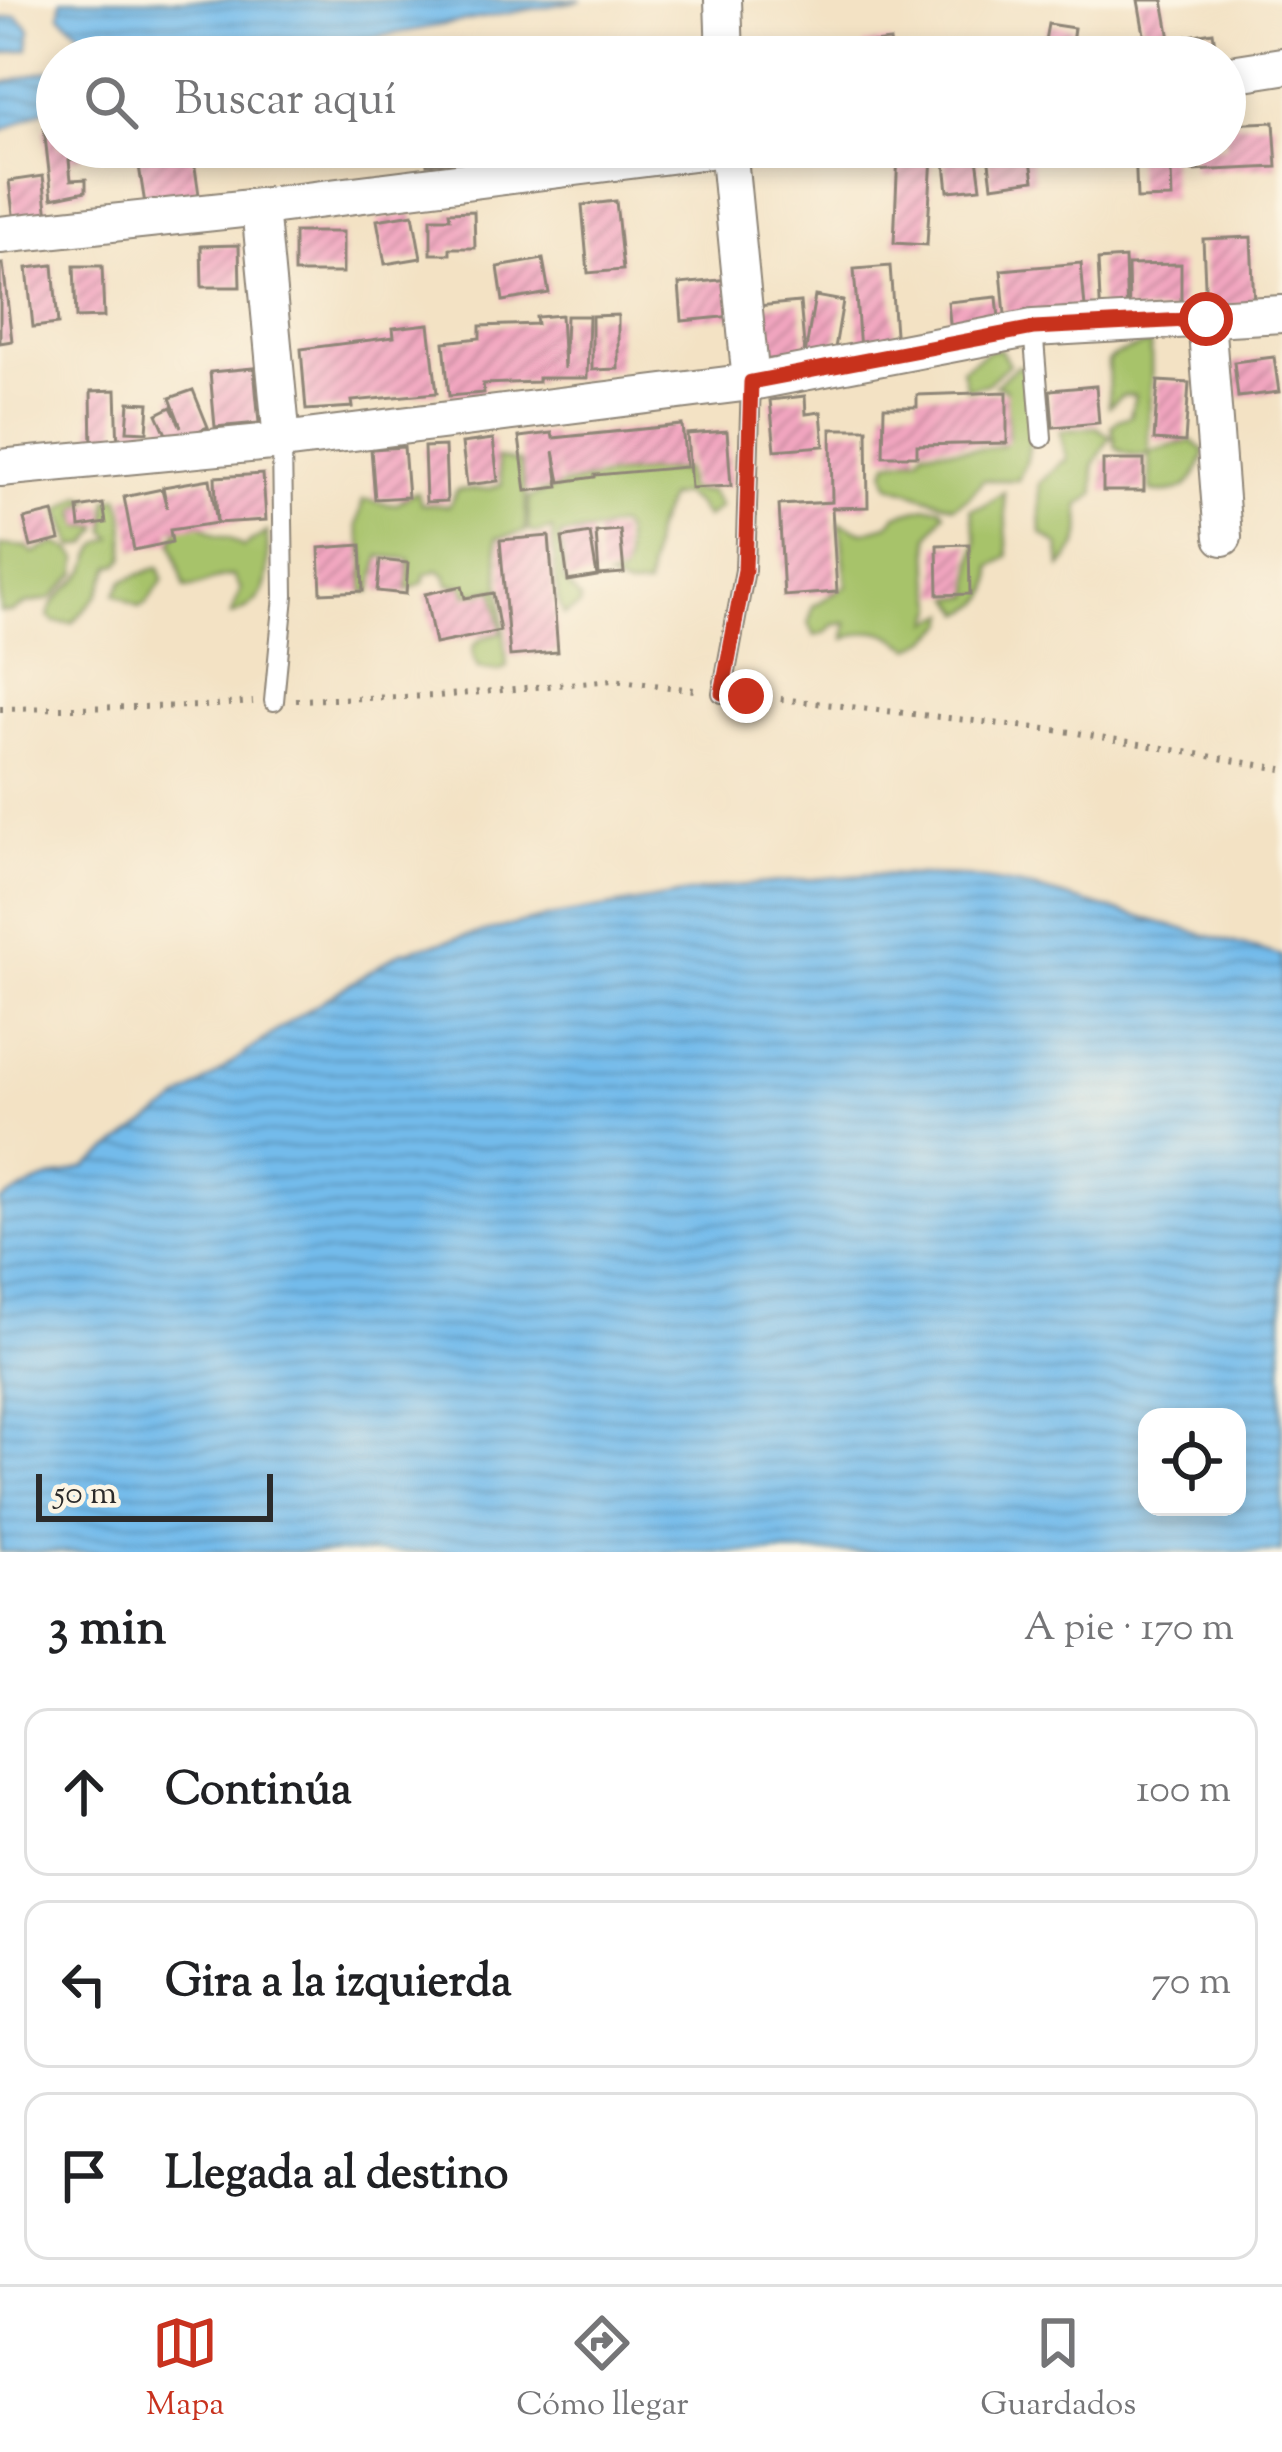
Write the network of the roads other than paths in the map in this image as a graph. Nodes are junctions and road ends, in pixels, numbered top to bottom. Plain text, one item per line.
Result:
1 (723, 0) edge
2 (724, 36) edge
3 (1282, 66) edge
4 (1246, 72) edge
5 (565, 168) edge
6 (731, 168) edge
7 (260, 207) junction
8 (0, 236) edge
9 (1282, 314) edge
10 (1206, 319) junction
11 (1034, 328) junction
12 (751, 382) junction
13 (1042, 438) dead end
14 (282, 441) junction
15 (0, 468) edge
16 (1223, 537) dead end
17 (722, 693) road end
18 (274, 700) road end

1 - 2 street
3 - 4 street
5 - 7 street
6 - 12 street
7 - 8 street
7 - 14 street
9 - 10 street
10 - 11 street
10 - 16 street
11 - 12 street
11 - 13 lane
12 - 14 street
12 - 17 lane
14 - 15 street
14 - 18 lane

